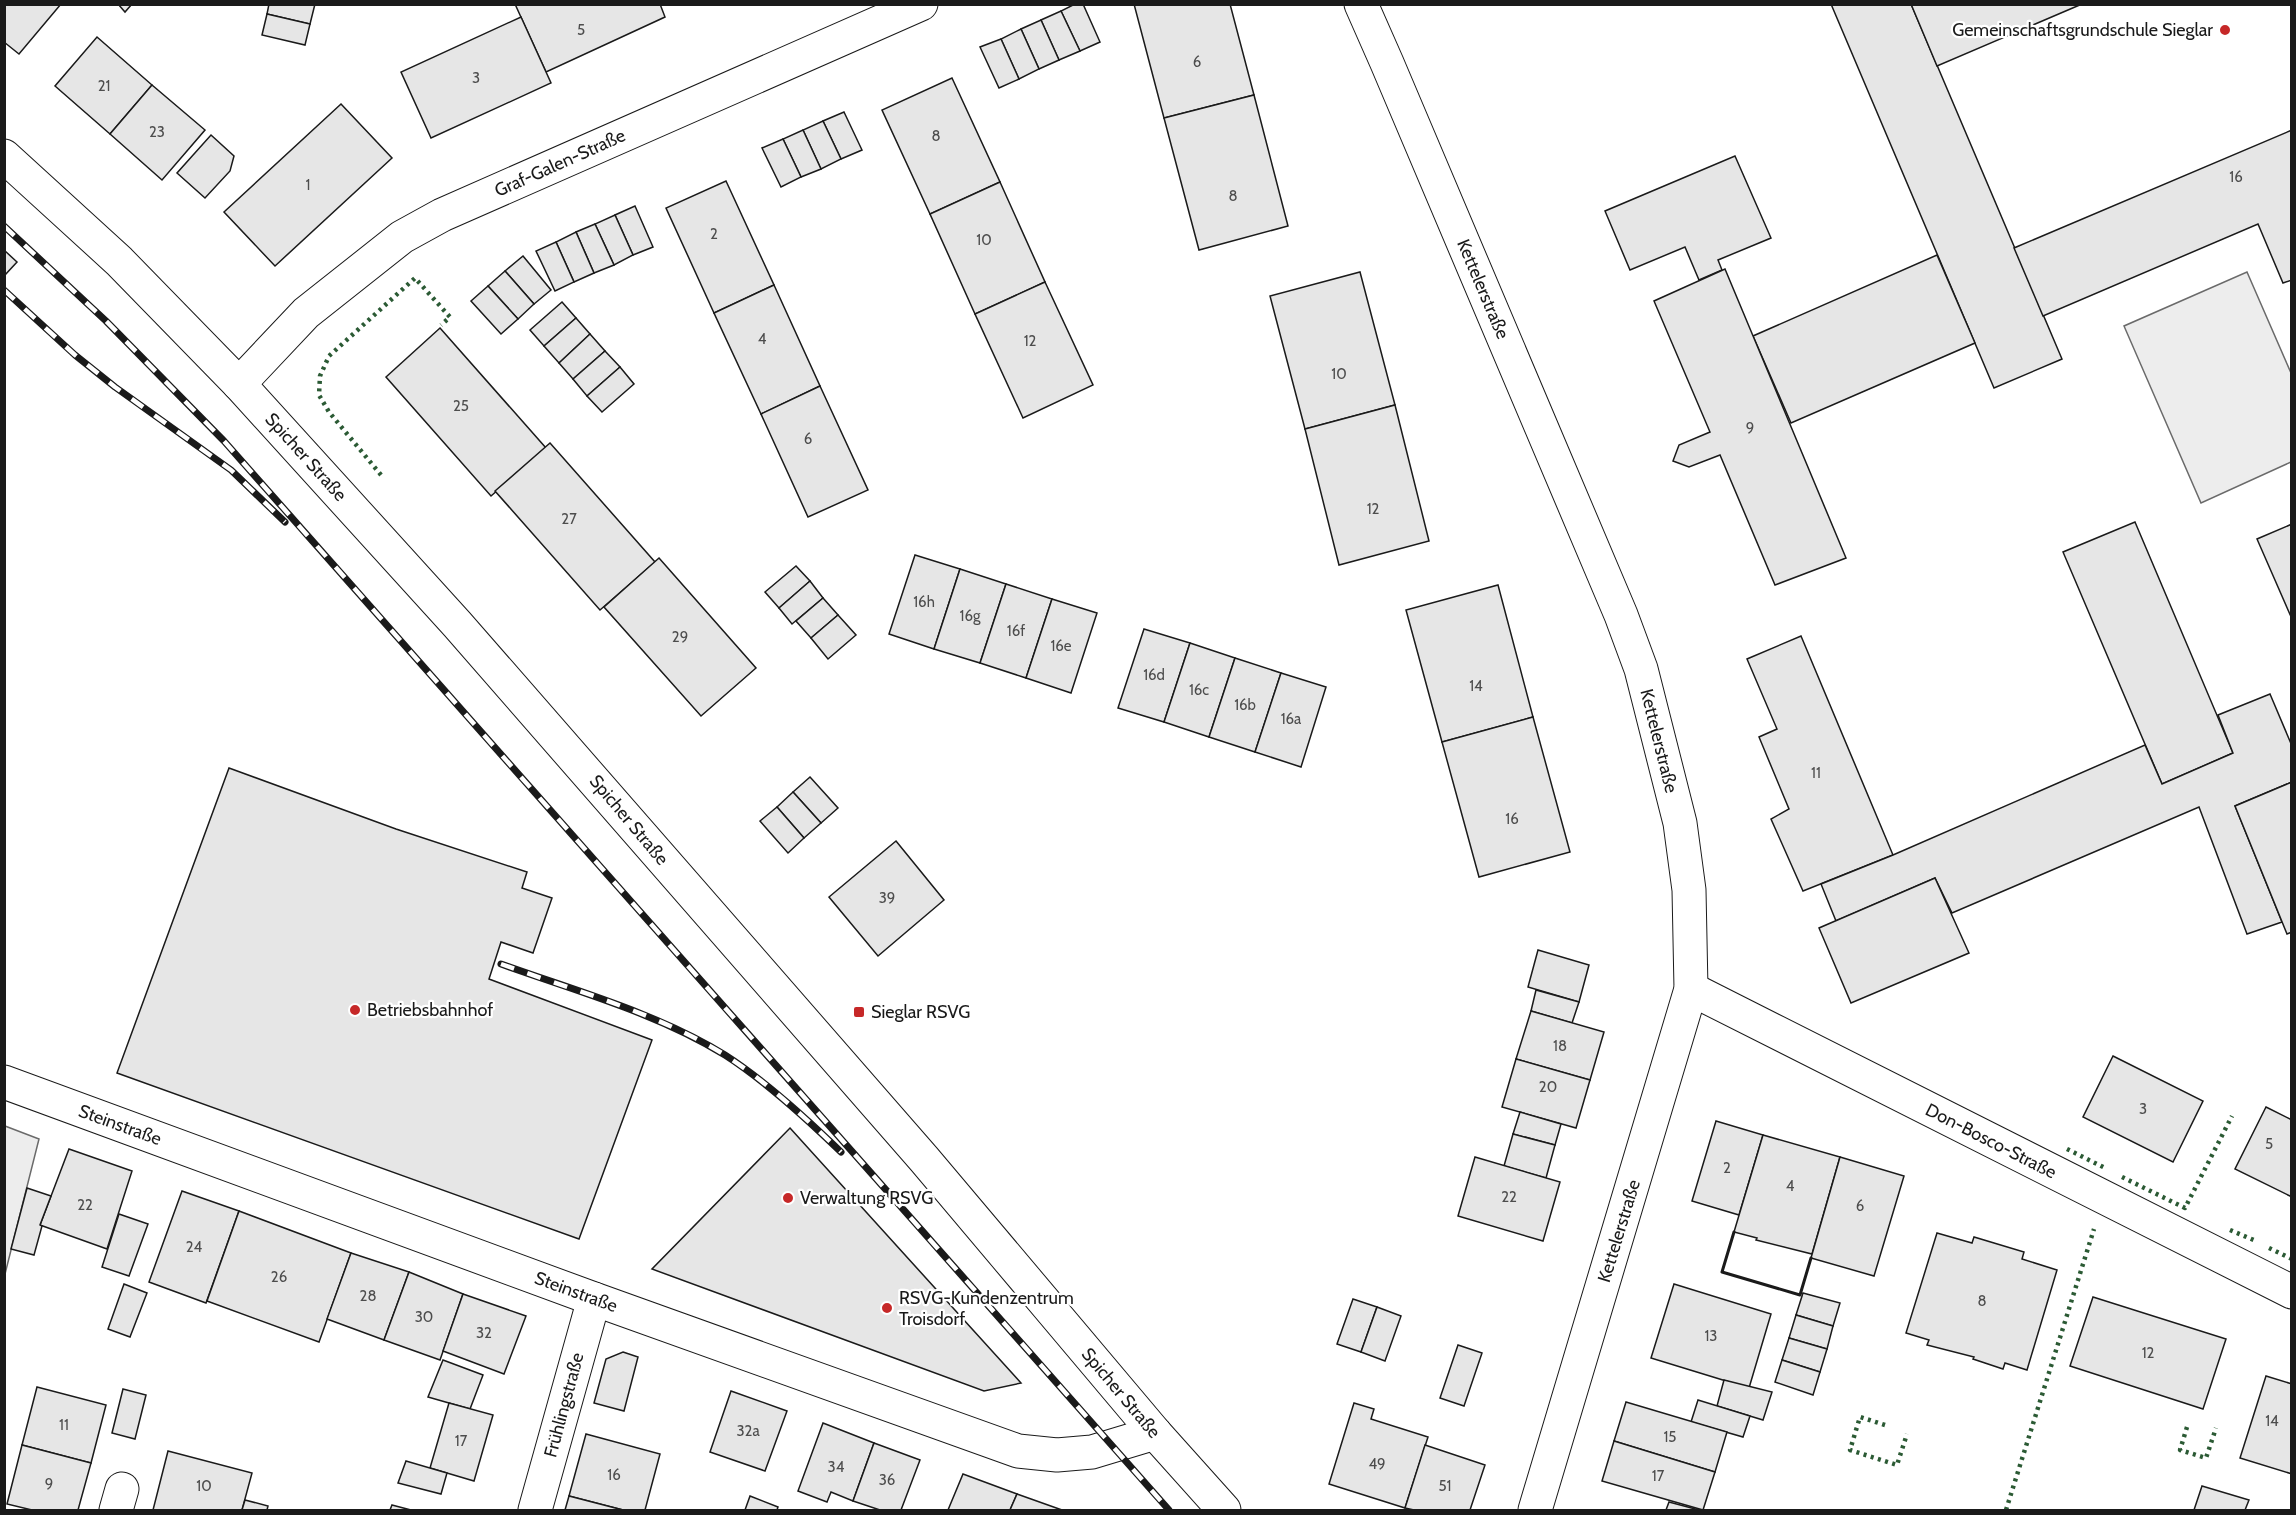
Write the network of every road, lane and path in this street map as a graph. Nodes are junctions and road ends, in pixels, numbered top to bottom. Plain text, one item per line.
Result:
1 (921, 4) edge
2 (1361, 4) edge
3 (4, 156) edge
4 (239, 384) junction
5 (1691, 988) junction
6 (4, 1082) edge
7 (2292, 1292) edge
8 (594, 1299) junction
9 (1155, 1433) junction
10 (535, 1510) edge
11 (1224, 1510) edge
12 (1535, 1510) edge

1 - 4 street, Graf-Galen-Straße
2 - 5 street, Kettelerstraße
3 - 4 street, Spicher Straße
4 - 9 street, Spicher Straße
5 - 7 street, Don-Bosco-Straße
5 - 12 street, Kettelerstraße
6 - 8 street, Steinstraße
8 - 9 street, Steinstraße
8 - 10 street, Frühlingstraße
9 - 11 street, Spicher Straße

